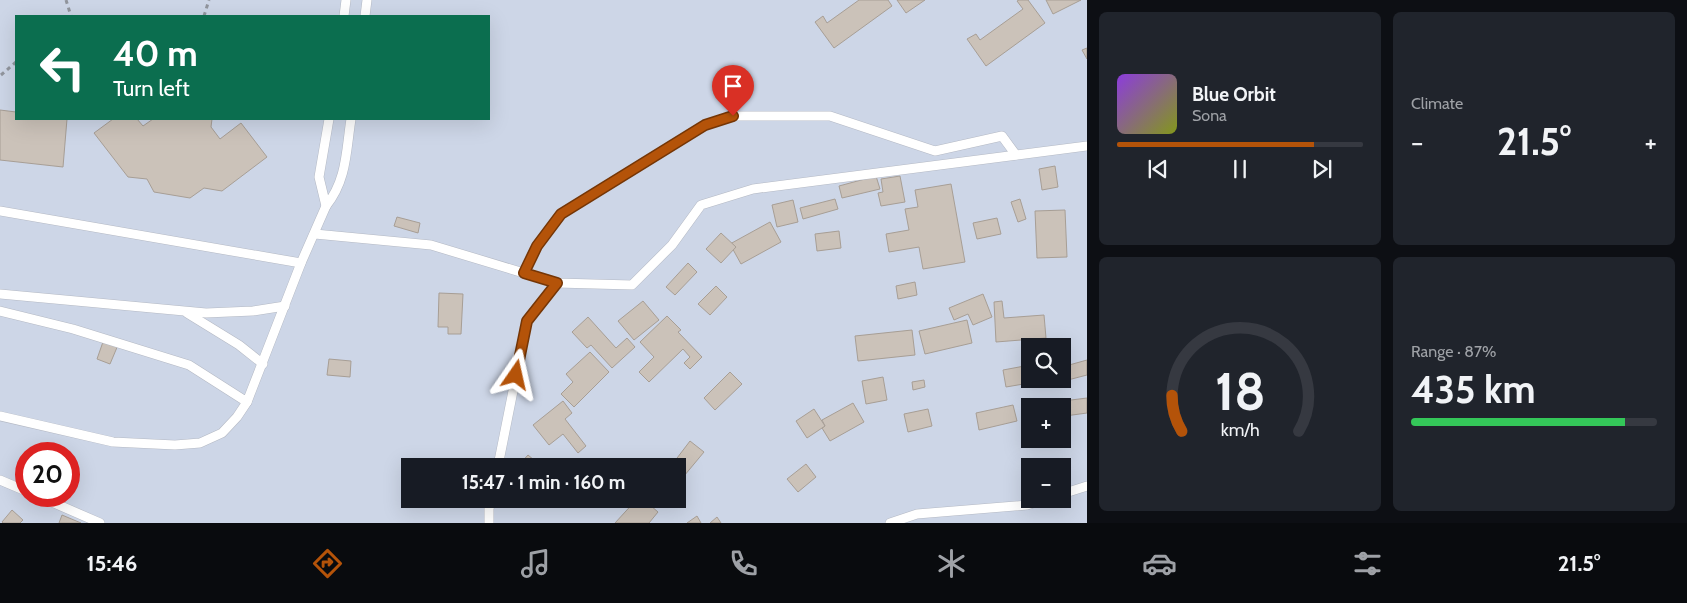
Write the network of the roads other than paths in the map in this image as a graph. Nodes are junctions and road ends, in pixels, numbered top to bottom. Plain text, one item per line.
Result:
1 (346, 0) edge
2 (367, 0) edge
3 (344, 15) edge
4 (365, 15) edge
5 (329, 120) edge
6 (350, 120) edge
7 (1087, 146) edge
8 (1016, 156) junction
9 (326, 206) junction
10 (0, 211) edge
11 (314, 234) junction
12 (301, 263) junction
13 (524, 273) junction
14 (557, 283) junction
15 (0, 294) edge
16 (285, 306) junction
17 (0, 311) edge
18 (184, 311) junction
19 (263, 364) junction
20 (247, 402) junction
21 (0, 416) edge
22 (500, 458) edge
23 (0, 480) edge
24 (15, 486) edge
25 (1087, 486) edge
26 (1071, 491) edge
27 (1021, 505) edge
28 (63, 507) edge
29 (489, 508) edge
30 (100, 523) edge
31 (489, 523) edge
32 (890, 523) edge

1 - 3 lane
2 - 4 lane
5 - 9 lane
6 - 9 lane
7 - 8 lane
8 - 13 lane
8 - 14 lane
9 - 11 lane
10 - 12 lane
11 - 12 lane
11 - 13 lane
12 - 16 lane
13 - 14 lane
14 - 22 lane
15 - 18 lane
16 - 18 lane
16 - 19 lane
17 - 20 lane
18 - 19 lane
19 - 20 lane
20 - 21 lane
23 - 24 lane
25 - 26 lane
27 - 32 lane
28 - 30 lane
29 - 31 lane

